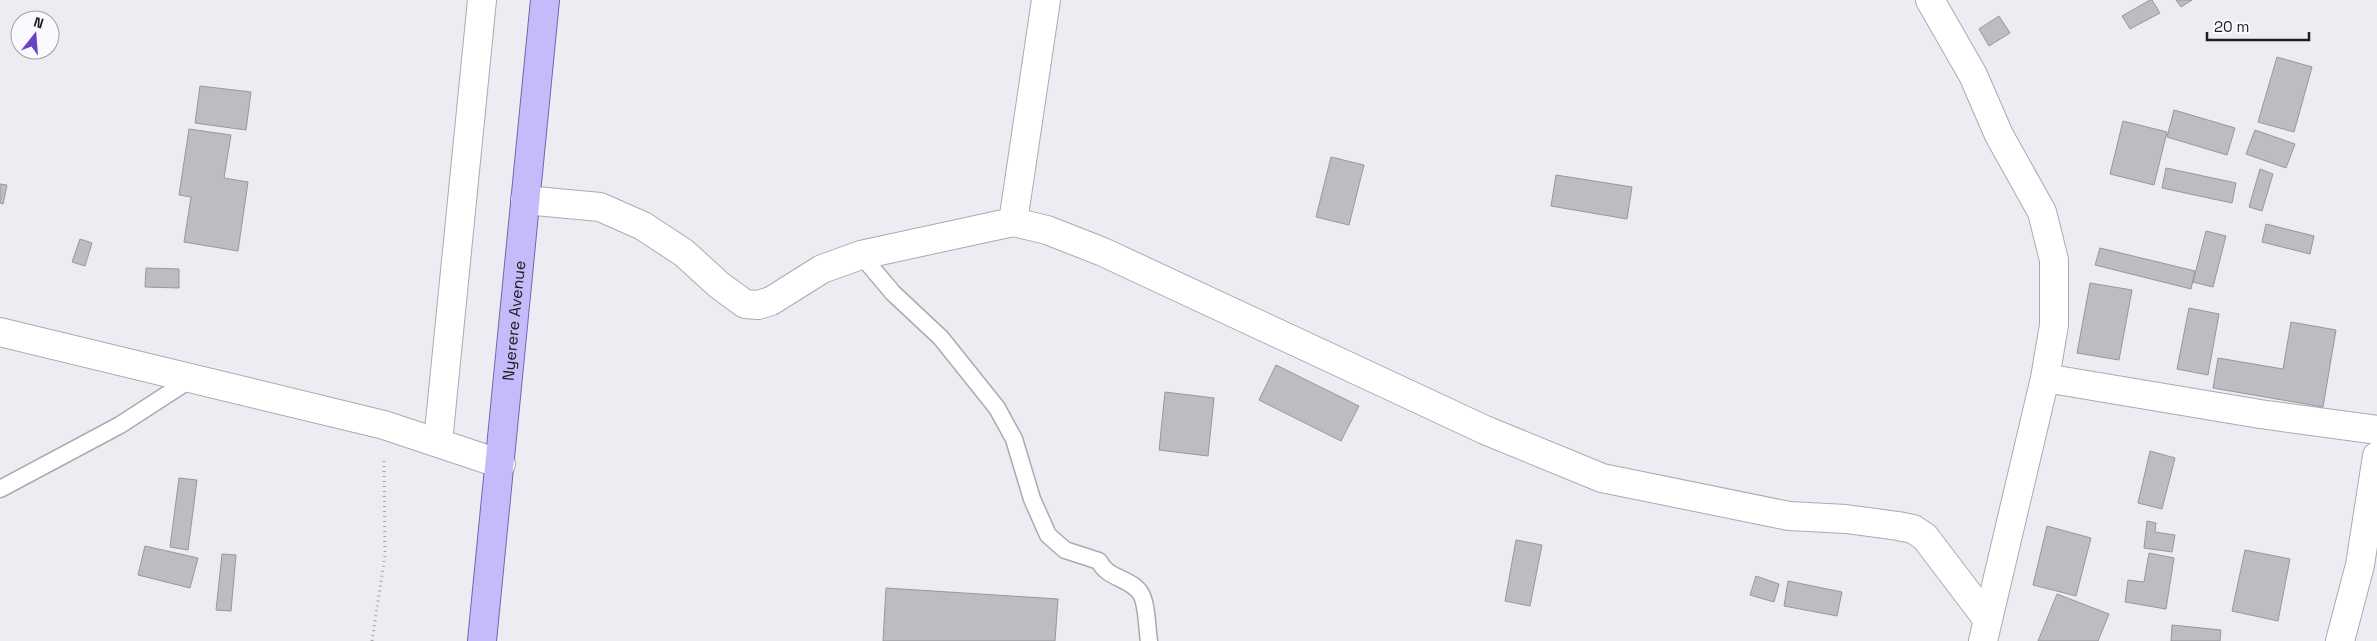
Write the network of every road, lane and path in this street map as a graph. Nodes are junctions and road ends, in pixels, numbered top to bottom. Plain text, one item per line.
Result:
1 (482, 0) edge
2 (545, 0) edge
3 (1046, 0) edge
4 (1930, 0) edge
5 (525, 200) junction
6 (1013, 222) junction
7 (860, 255) junction
8 (0, 332) edge
9 (2045, 378) junction
10 (191, 379) junction
11 (384, 425) junction
12 (2377, 430) edge
13 (438, 442) junction
14 (2377, 456) edge
15 (501, 464) junction
16 (0, 489) edge
17 (1985, 630) edge
18 (372, 641) edge
19 (482, 641) edge
20 (1149, 641) edge
21 (2340, 641) edge

1 - 13 street
2 - 5 main road, Nyerere Avenue
3 - 6 street
4 - 9 street
5 - 7 street
5 - 15 main road, Nyerere Avenue
6 - 7 street
6 - 17 street
7 - 20 lane
8 - 10 street
9 - 12 street
9 - 17 street
10 - 11 street
10 - 16 lane
11 - 13 street
11 - 18 path
13 - 15 street
14 - 21 street
15 - 19 main road, Nyerere Avenue

